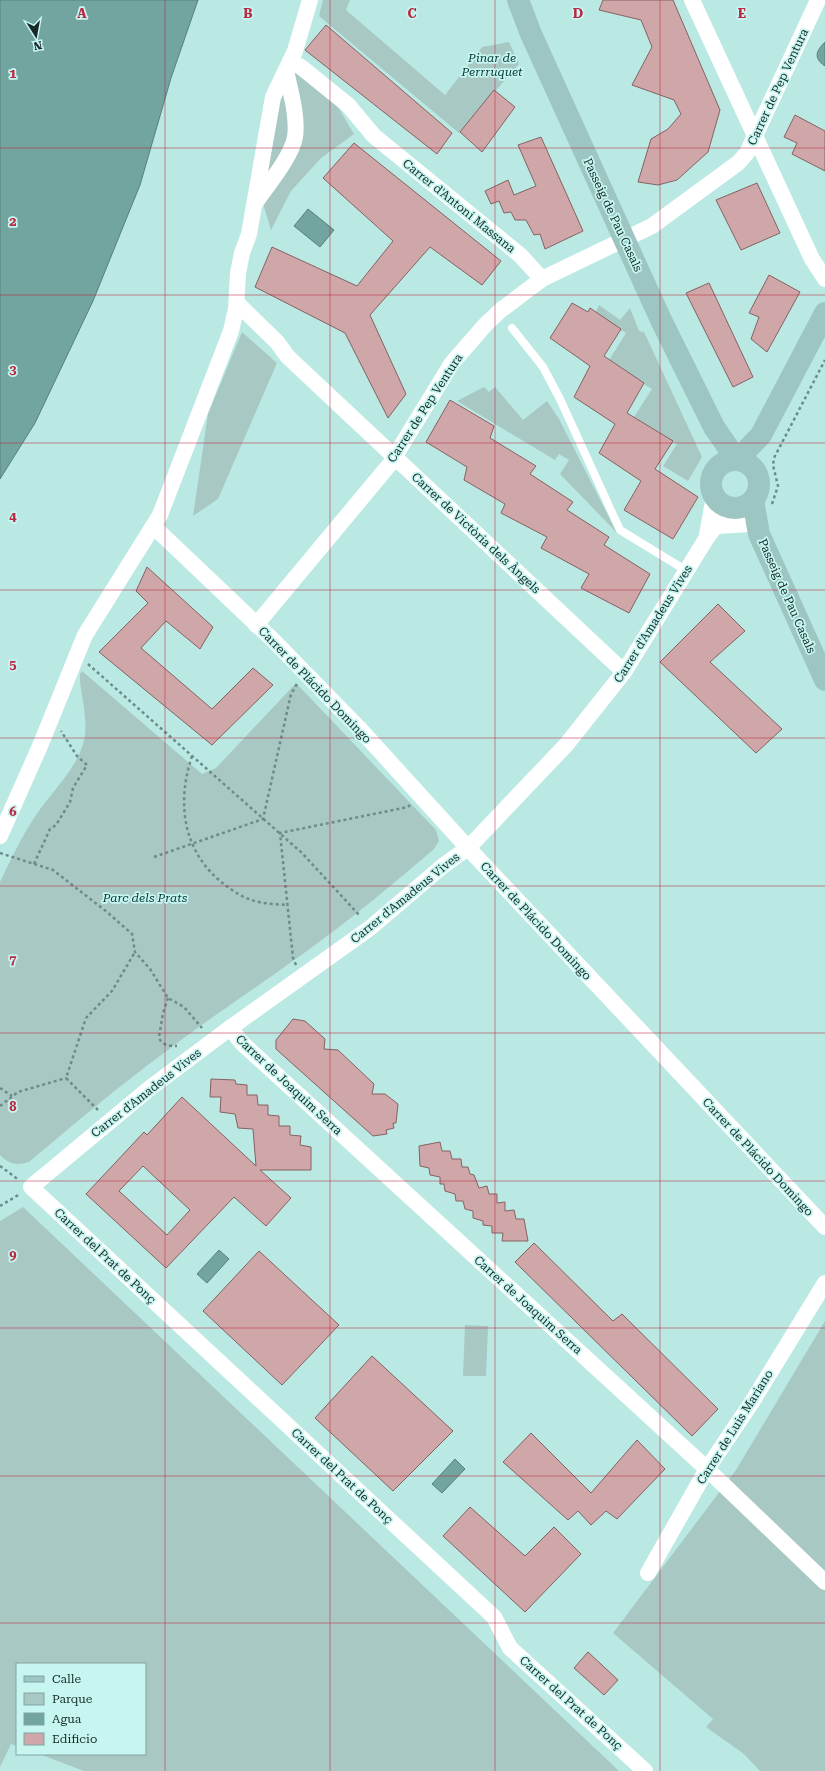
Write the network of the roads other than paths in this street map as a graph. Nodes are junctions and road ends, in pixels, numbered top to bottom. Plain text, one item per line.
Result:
1 (310, 0) edge
2 (518, 0) edge
3 (692, 0) edge
4 (818, 0) edge
5 (288, 66) junction
6 (755, 138) junction
7 (253, 206) junction
8 (624, 241) junction
9 (542, 279) junction
10 (825, 279) edge
11 (237, 303) junction
12 (825, 313) edge
13 (512, 328) dead end
14 (718, 433) junction
15 (757, 439) junction
16 (394, 457) junction
17 (742, 463) junction
18 (714, 471) junction
19 (723, 503) junction
20 (762, 505) junction
21 (153, 526) junction
22 (716, 526) junction
23 (754, 529) junction
24 (706, 539) junction
25 (686, 571) junction
26 (256, 625) junction
27 (624, 672) junction
28 (825, 680) edge
29 (0, 836) edge
30 (468, 848) junction
31 (230, 1028) junction
32 (31, 1187) joint
33 (825, 1228) edge
34 (825, 1283) edge
35 (707, 1469) junction
36 (648, 1573) dead end
37 (825, 1582) edge
38 (645, 1771) edge

1 - 5 street
2 - 8 street, Passeig de Pau Casals
3 - 6 street
4 - 6 street, Carrer de Pep Ventura
5 - 7 street
5 - 7 street
5 - 9 street, Carrer d'Antoni Massana
6 - 8 street, Carrer de Pep Ventura
6 - 10 street
7 - 11 street
8 - 9 street, Carrer de Pep Ventura
8 - 14 street, Passeig de Pau Casals
9 - 16 street, Carrer de Pep Ventura
11 - 16 street, Carrer de Victòria dels Àngels
11 - 21 street
12 - 15 street
13 - 25 lane
14 - 15 street
14 - 17 street, Passeig de Pau Casals
14 - 18 street, Passeig de Pau Casals
15 - 17 street
16 - 26 street, Carrer de Pep Ventura
16 - 27 street, Carrer de Victòria dels Àngels
17 - 18 street
17 - 20 street
18 - 19 street, Passeig de Pau Casals
19 - 20 street
19 - 22 street, Carrer d'Amadeus Vives
19 - 23 street, Passeig de Pau Casals
19 - 24 street, Carrer d'Amadeus Vives
20 - 23 street, Passeig de Pau Casals
21 - 26 street, Carrer de Plácido Domingo
21 - 29 street
22 - 23 street
22 - 24 street, Carrer d'Amadeus Vives
23 - 28 street, Passeig de Pau Casals
24 - 25 street, Carrer d'Amadeus Vives
25 - 27 street, Carrer d'Amadeus Vives
26 - 30 street, Carrer de Plácido Domingo
27 - 30 street, Carrer d'Amadeus Vives
30 - 31 street, Carrer d'Amadeus Vives
30 - 33 street, Carrer de Plácido Domingo
31 - 32 street, Carrer d'Amadeus Vives
31 - 35 street, Carrer de Joaquim Serra
32 - 38 street, Carrer del Prat de Ponç
34 - 35 street, Carrer de Luis Mariano
35 - 36 street, Carrer de Luis Mariano
35 - 37 street, Carrer de Joaquim Serra

